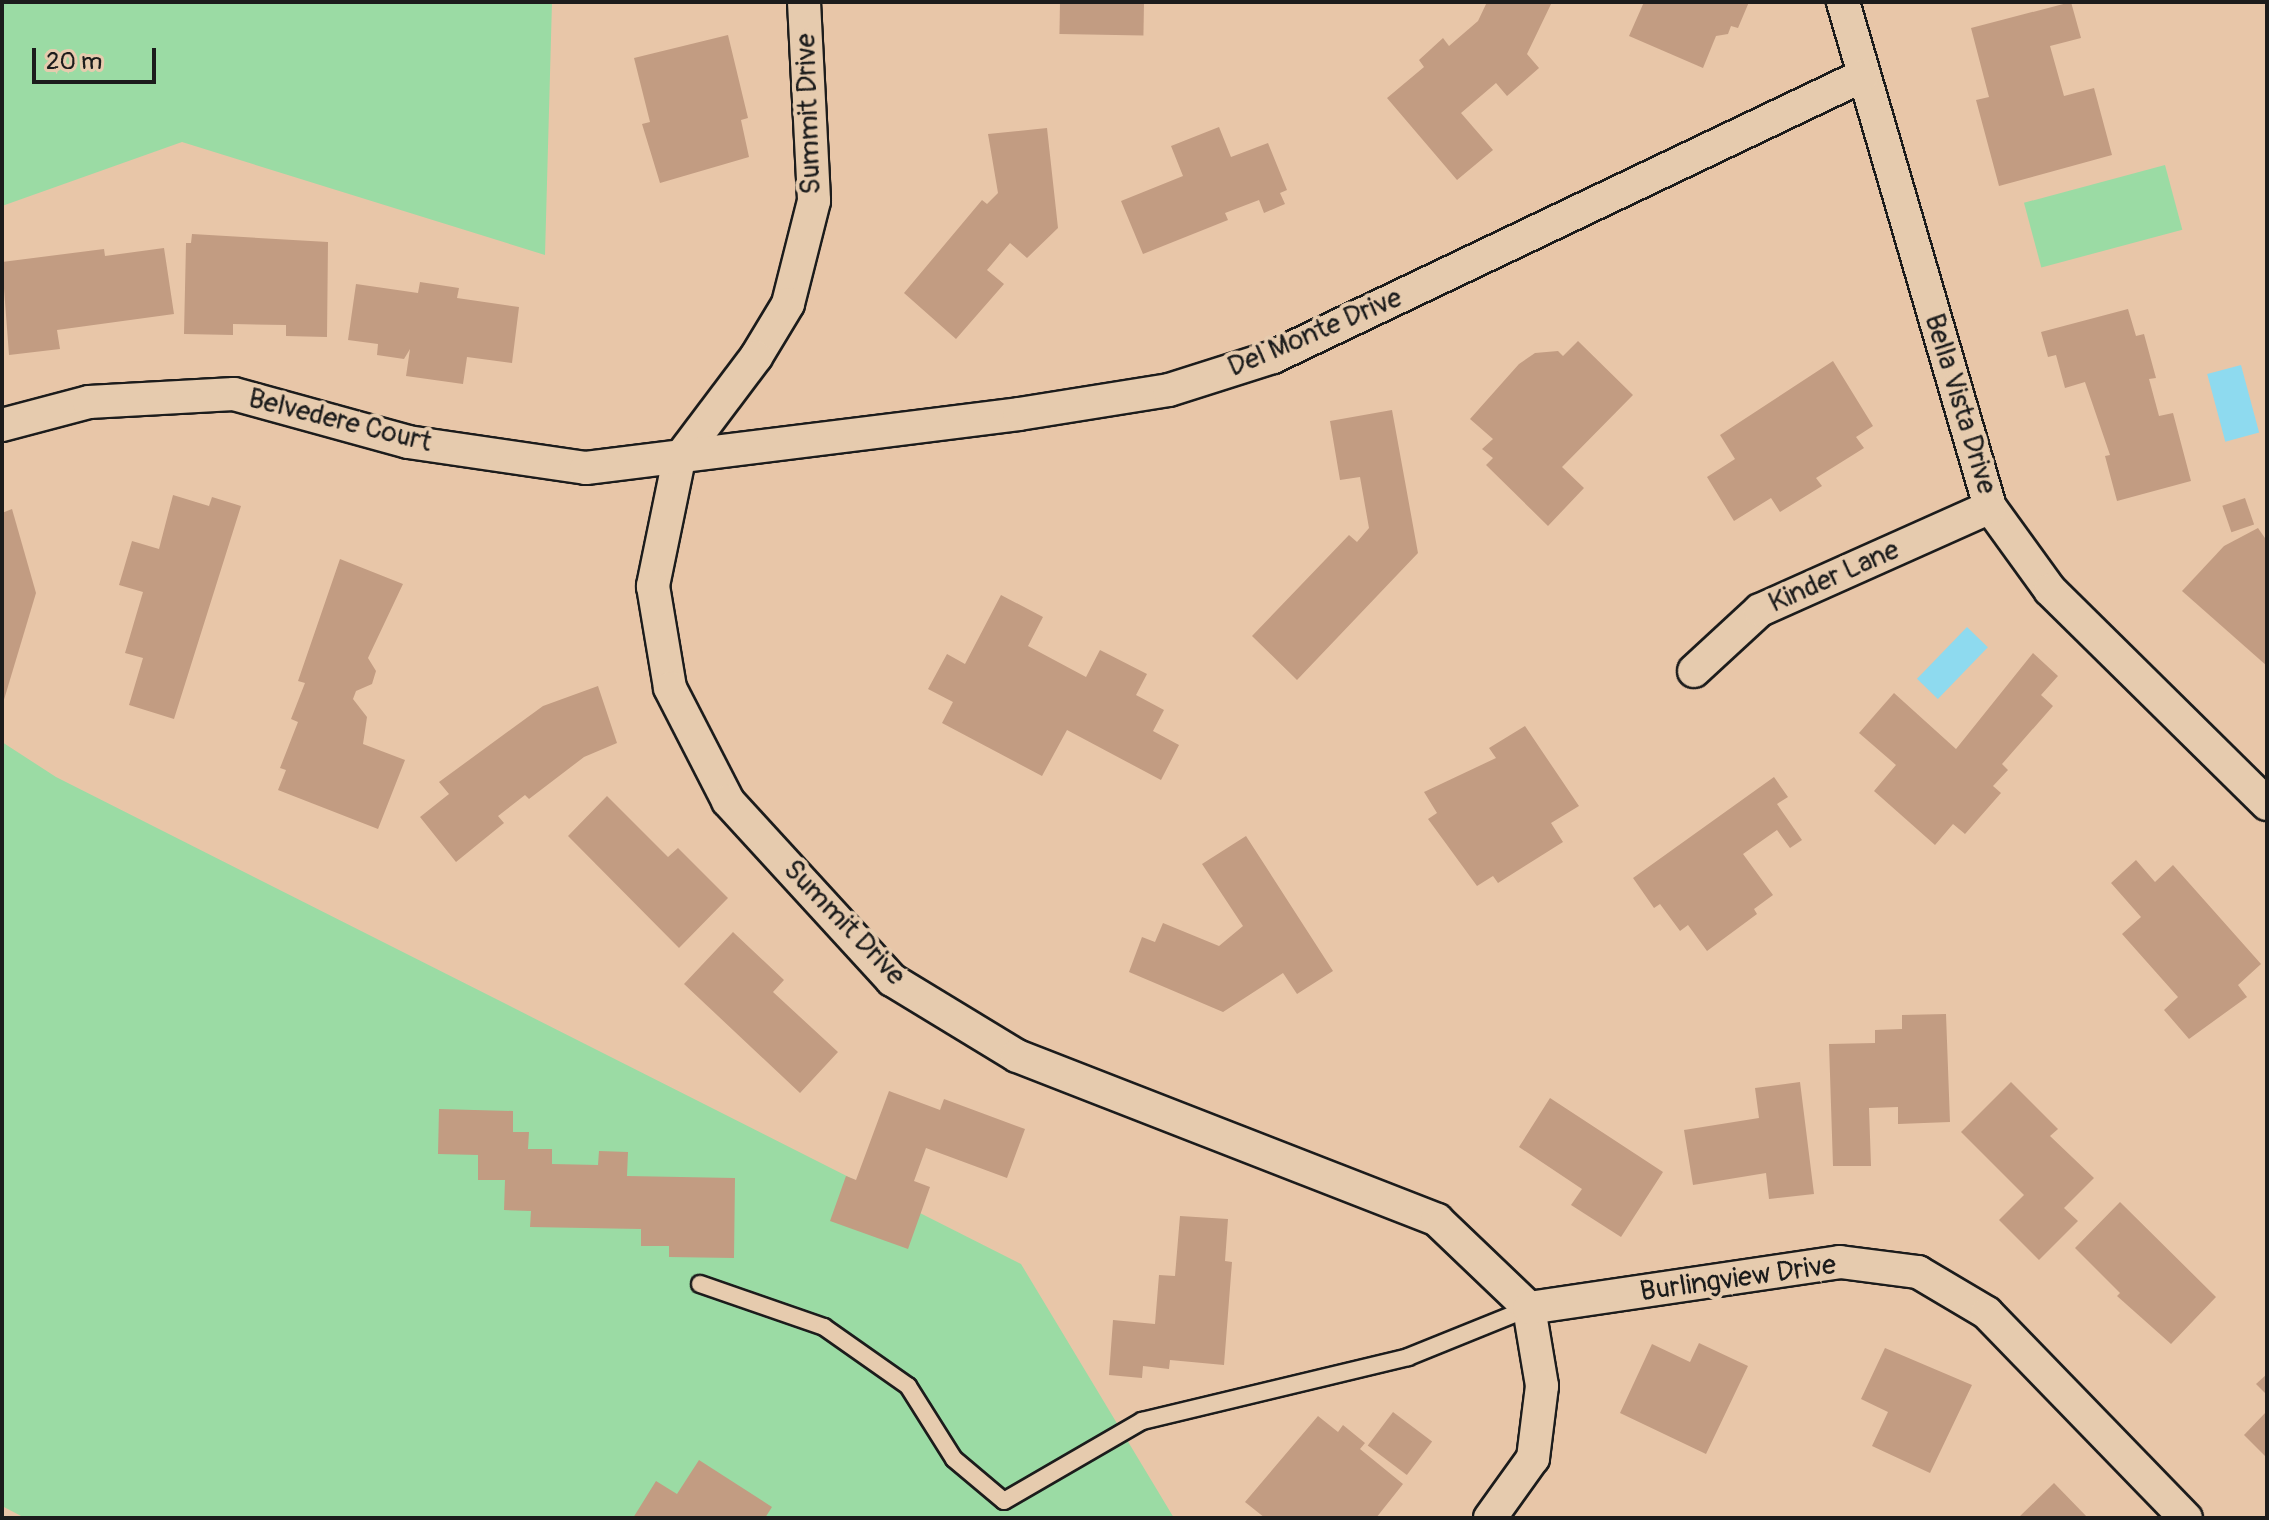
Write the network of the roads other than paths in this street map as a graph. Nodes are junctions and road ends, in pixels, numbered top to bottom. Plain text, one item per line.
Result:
1 (804, 2) edge
2 (1843, 2) edge
3 (1862, 76) junction
4 (2, 425) edge
5 (679, 459) junction
6 (1990, 507) junction
7 (1694, 671) dead end
8 (2267, 804) edge
9 (700, 1284) dead end
10 (1529, 1308) junction
11 (1490, 1518) edge
12 (2186, 1518) edge

1 - 5 street, Summit Drive
2 - 3 street, Bella Vista Drive
3 - 5 street, Del Monte Drive
3 - 6 street, Bella Vista Drive
4 - 5 street, Belvedere Court
5 - 10 street, Summit Drive
6 - 7 street, Kinder Lane
6 - 8 street, Bella Vista Drive
9 - 10 lane
10 - 11 street
10 - 12 street, Burlingview Drive

